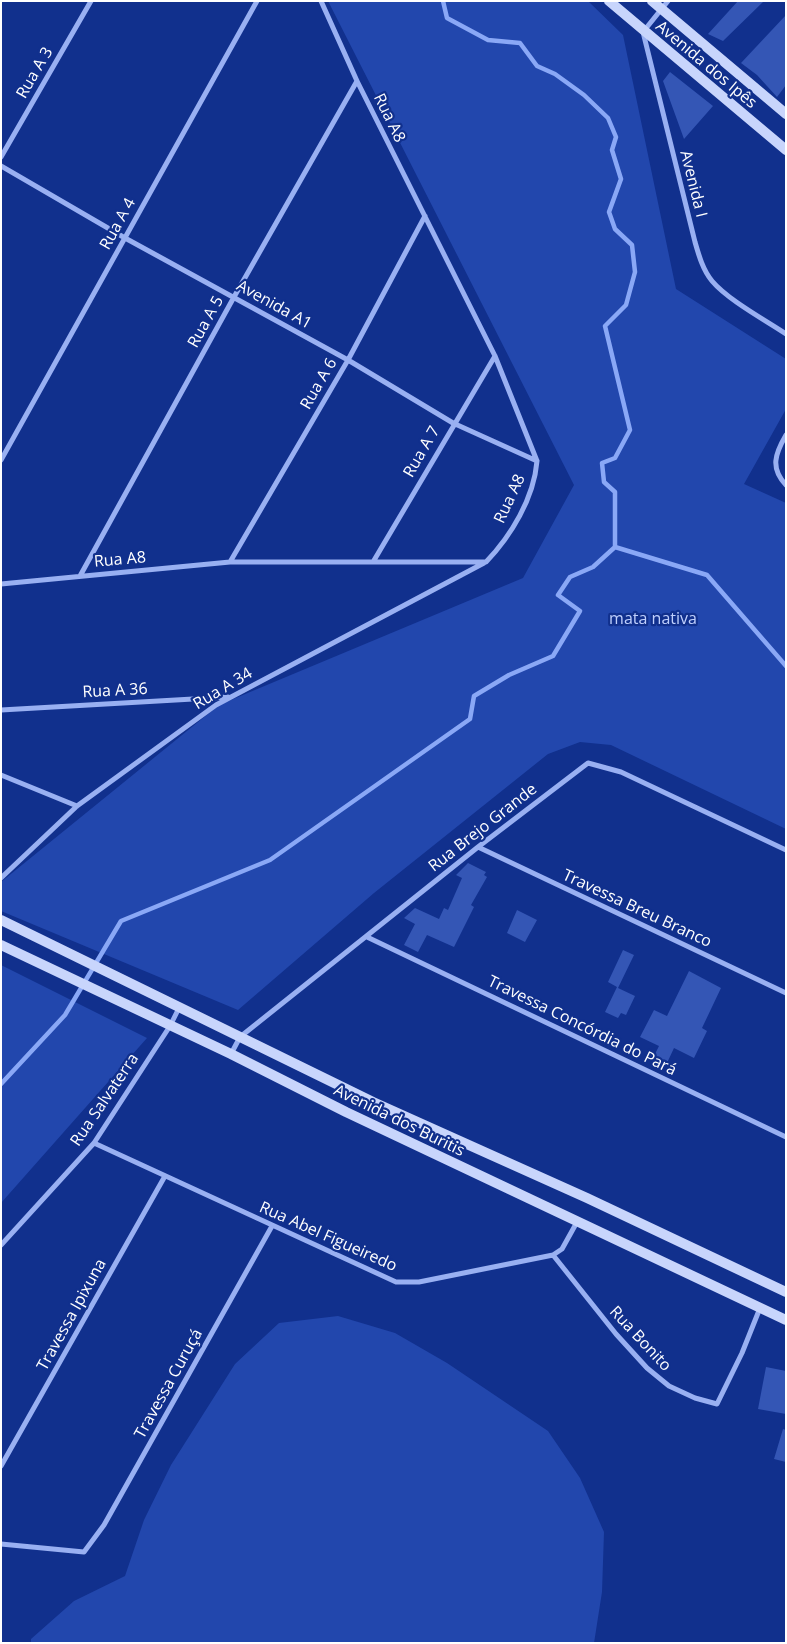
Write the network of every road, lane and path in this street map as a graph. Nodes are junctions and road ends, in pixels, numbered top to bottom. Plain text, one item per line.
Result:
1 (91, 1) edge
2 (257, 1) edge
3 (320, 1) edge
4 (609, 1) edge
5 (652, 1) edge
6 (665, 4) edge
7 (643, 32) junction
8 (357, 81) junction
9 (786, 114) edge
10 (786, 150) edge
11 (1, 157) edge
12 (1, 166) edge
13 (425, 216) junction
14 (125, 238) junction
15 (234, 297) junction
16 (786, 334) edge
17 (495, 356) junction
18 (348, 360) junction
19 (453, 423) junction
20 (786, 435) edge
21 (1, 460) edge
22 (537, 461) junction
23 (786, 485) edge
24 (230, 562) junction
25 (373, 562) junction
26 (486, 562) junction
27 (80, 576) junction
28 (1, 584) edge
29 (230, 697) junction
30 (1, 710) edge
31 (1, 775) edge
32 (77, 806) junction
33 (478, 847) junction
34 (786, 850) edge
35 (1, 878) edge
36 (1, 920) edge
37 (367, 937) junction
38 (1, 945) edge
39 (786, 993) edge
40 (180, 1007) junction
41 (170, 1026) junction
42 (240, 1038) junction
43 (231, 1054) junction
44 (786, 1137) edge
45 (94, 1143) junction
46 (164, 1176) junction
47 (577, 1222) junction
48 (272, 1226) junction
49 (1, 1245) edge
50 (553, 1255) junction
51 (786, 1292) edge
52 (760, 1308) junction
53 (786, 1320) edge
54 (1, 1466) edge
55 (1, 1544) edge

1 - 11 street, Rua A 3
2 - 14 street, Rua A 4
3 - 8 street, Rua A8
4 - 7 main road, Avenida dos Ipês
5 - 6 main road, Avenida dos Ipês
6 - 7 street
6 - 9 main road, Avenida dos Ipês
7 - 10 main road, Avenida dos Ipês
7 - 16 street, Avenida I
8 - 13 street, Rua A8
8 - 15 street, Rua A 5
12 - 14 street, Avenida A1
13 - 17 street, Rua A8
13 - 18 street, Rua A 6
14 - 15 street, Avenida A1
14 - 21 street, Rua A 4
15 - 18 street, Avenida A1
15 - 27 street, Rua A 5
17 - 19 street, Rua A 7
17 - 22 street, Rua A8
18 - 19 street, Avenida A1
18 - 24 street, Rua A 6
19 - 22 street, Avenida A1
19 - 25 street, Rua A 7
20 - 23 street
22 - 26 street, Rua A8
24 - 25 street, Rua A8
24 - 27 street, Rua A8
25 - 26 street, Rua A8
26 - 29 street, Rua A 34
27 - 28 street, Rua A8
29 - 30 street, Rua A 36
29 - 32 street, Rua A 34
31 - 32 street
32 - 35 street, Rua A 34
33 - 34 street, Rua Brejo Grande
33 - 37 street, Rua Brejo Grande
33 - 39 street, Travessa Breu Branco
36 - 40 main road, Avenida dos Buritis
37 - 42 street, Rua Brejo Grande
37 - 44 street, Travessa Concórdia do Pará
38 - 41 main road, Avenida dos Buritis
40 - 41 street, Rua Salvaterra
40 - 42 main road, Avenida dos Buritis
41 - 43 main road, Avenida dos Buritis
41 - 45 street, Rua Salvaterra
42 - 43 street, Rua Brejo Grande
42 - 51 main road, Avenida dos Buritis
43 - 47 main road, Avenida dos Buritis
45 - 46 street, Rua Abel Figueiredo
45 - 49 street, Rua Salvaterra
46 - 48 street, Rua Abel Figueiredo
46 - 54 street, Travessa Ipixuna
47 - 50 street
47 - 52 main road, Avenida dos Buritis
48 - 50 street, Rua Abel Figueiredo
48 - 55 street, Travessa Curuçá
50 - 52 street, Rua Bonito
52 - 53 main road, Avenida dos Buritis

